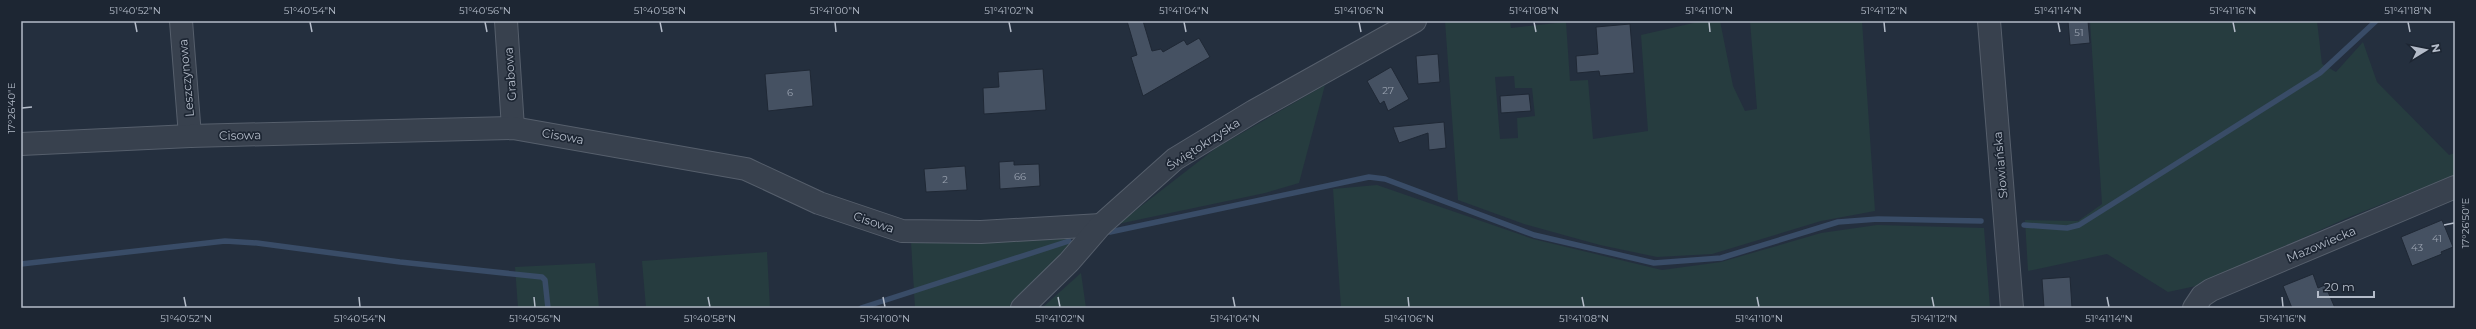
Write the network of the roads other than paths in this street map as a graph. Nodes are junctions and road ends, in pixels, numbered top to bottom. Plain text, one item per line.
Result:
1 (181, 21) edge
2 (506, 21) edge
3 (1415, 21) edge
4 (1989, 21) edge
5 (513, 128) junction
6 (190, 136) junction
7 (21, 144) edge
8 (2455, 187) edge
9 (1096, 225) junction
10 (1022, 308) edge
11 (2012, 308) edge
12 (2194, 308) edge

1 - 6 street, Leszczynowa
2 - 5 street, Grabowa
3 - 9 street, Świętokrzyska
4 - 11 street, Słowiańska
5 - 6 street, Cisowa
5 - 9 street, Cisowa
6 - 7 street, Cisowa
8 - 12 street, Mazowiecka
9 - 10 street, Świętokrzyska

